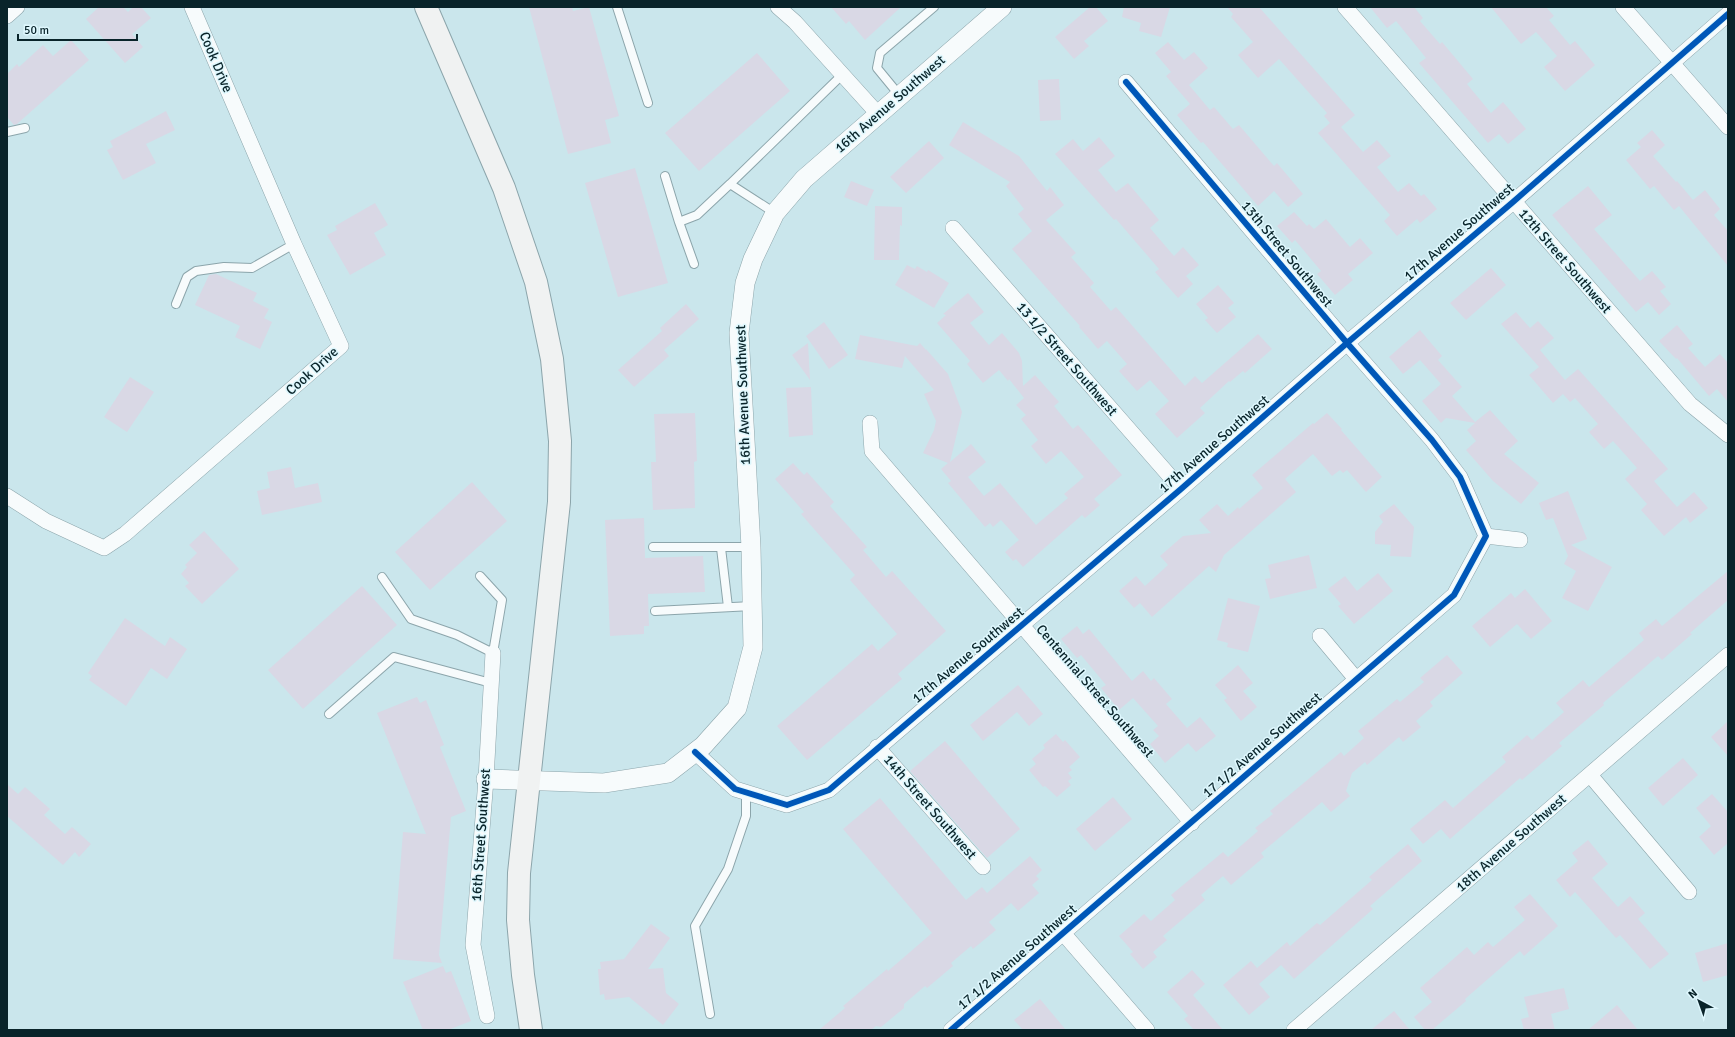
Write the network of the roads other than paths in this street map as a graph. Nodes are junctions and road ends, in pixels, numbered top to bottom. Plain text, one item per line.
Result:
1 (16, 7) edge
2 (192, 7) edge
3 (426, 7) edge
4 (617, 7) edge
5 (778, 7) edge
6 (934, 7) edge
7 (1345, 7) edge
8 (1623, 7) edge
9 (995, 9) edge
10 (1728, 14) edge
11 (7, 16) edge
12 (1672, 63) junction
13 (842, 75) junction
14 (1126, 82) dead end
15 (900, 96) junction
16 (648, 103) dead end
17 (878, 114) junction
18 (1728, 127) edge
19 (25, 128) dead end
20 (7, 132) edge
21 (665, 176) dead end
22 (730, 184) junction
23 (1513, 202) junction
24 (775, 213) junction
25 (679, 222) junction
26 (953, 228) dead end
27 (294, 244) junction
28 (694, 264) dead end
29 (176, 304) dead end
30 (1347, 343) junction
31 (870, 423) dead end
32 (1728, 435) edge
33 (1181, 489) junction
34 (7, 496) edge
35 (1486, 536) junction
36 (1520, 540) dead end
37 (653, 547) dead end
38 (751, 547) junction
39 (721, 548) junction
40 (480, 576) dead end
41 (382, 577) dead end
42 (752, 606) junction
43 (728, 607) junction
44 (655, 611) dead end
45 (1022, 625) junction
46 (1320, 636) dead end
47 (493, 653) junction
48 (1728, 655) edge
49 (1356, 679) junction
50 (491, 683) junction
51 (329, 714) dead end
52 (877, 747) junction
53 (695, 752) junction
54 (1590, 775) junction
55 (486, 779) junction
56 (530, 780) junction
57 (746, 792) junction
58 (1192, 823) junction
59 (982, 867) dead end
60 (1689, 892) dead end
61 (1063, 933) junction
62 (710, 1014) dead end
63 (487, 1016) dead end
64 (531, 1030) edge
65 (951, 1030) edge
66 (1147, 1030) edge
67 (1294, 1030) edge

1 - 11 street
2 - 27 street, Cook Drive
3 - 56 main road
4 - 16 lane
5 - 13 street
6 - 15 lane
7 - 23 street, 12th Street Southwest
8 - 12 street
9 - 15 street, 16th Avenue Southwest
10 - 12 street, 17th Avenue Southwest
12 - 18 street
12 - 23 street, 17th Avenue Southwest
13 - 17 street
13 - 22 lane
14 - 30 street, 13th Street Southwest
15 - 17 street, 16th Avenue Southwest
17 - 24 street, 16th Avenue Southwest
19 - 20 lane
21 - 25 lane
22 - 24 lane
22 - 25 lane
23 - 30 street, 17th Avenue Southwest
23 - 32 street, 12th Street Southwest
24 - 38 street, 16th Avenue Southwest
25 - 28 lane
26 - 33 street, 13 1/2 Street Southwest
27 - 29 lane
27 - 34 street, Cook Drive
30 - 33 street, 17th Avenue Southwest
30 - 35 street, 13th Street Southwest
31 - 45 street, Centennial Street Southwest
33 - 45 street, 17th Avenue Southwest
35 - 36 street
35 - 49 street, 17 1/2 Avenue Southwest
37 - 39 lane
38 - 39 lane
38 - 42 street, 16th Avenue Southwest
39 - 43 lane
40 - 47 lane
41 - 47 lane
42 - 43 lane
42 - 53 street, 16th Avenue Southwest
43 - 44 lane
45 - 52 street, 17th Avenue Southwest
45 - 58 street, Centennial Street Southwest
46 - 49 street
47 - 50 street, 16th Street Southwest
48 - 54 street, 18th Avenue Southwest
49 - 58 street, 17 1/2 Avenue Southwest
50 - 51 lane
50 - 55 street, 16th Street Southwest
52 - 57 street, 17th Avenue Southwest
52 - 59 street, 14th Street Southwest
53 - 56 street, 16th Avenue Southwest
53 - 57 street, 17th Avenue Southwest
54 - 60 street
54 - 67 street, 18th Avenue Southwest
55 - 56 street, 16th Avenue Southwest
55 - 63 street, 16th Street Southwest
56 - 64 main road
57 - 62 lane
58 - 61 street, 17 1/2 Avenue Southwest
61 - 65 street, 17 1/2 Avenue Southwest
61 - 66 street

